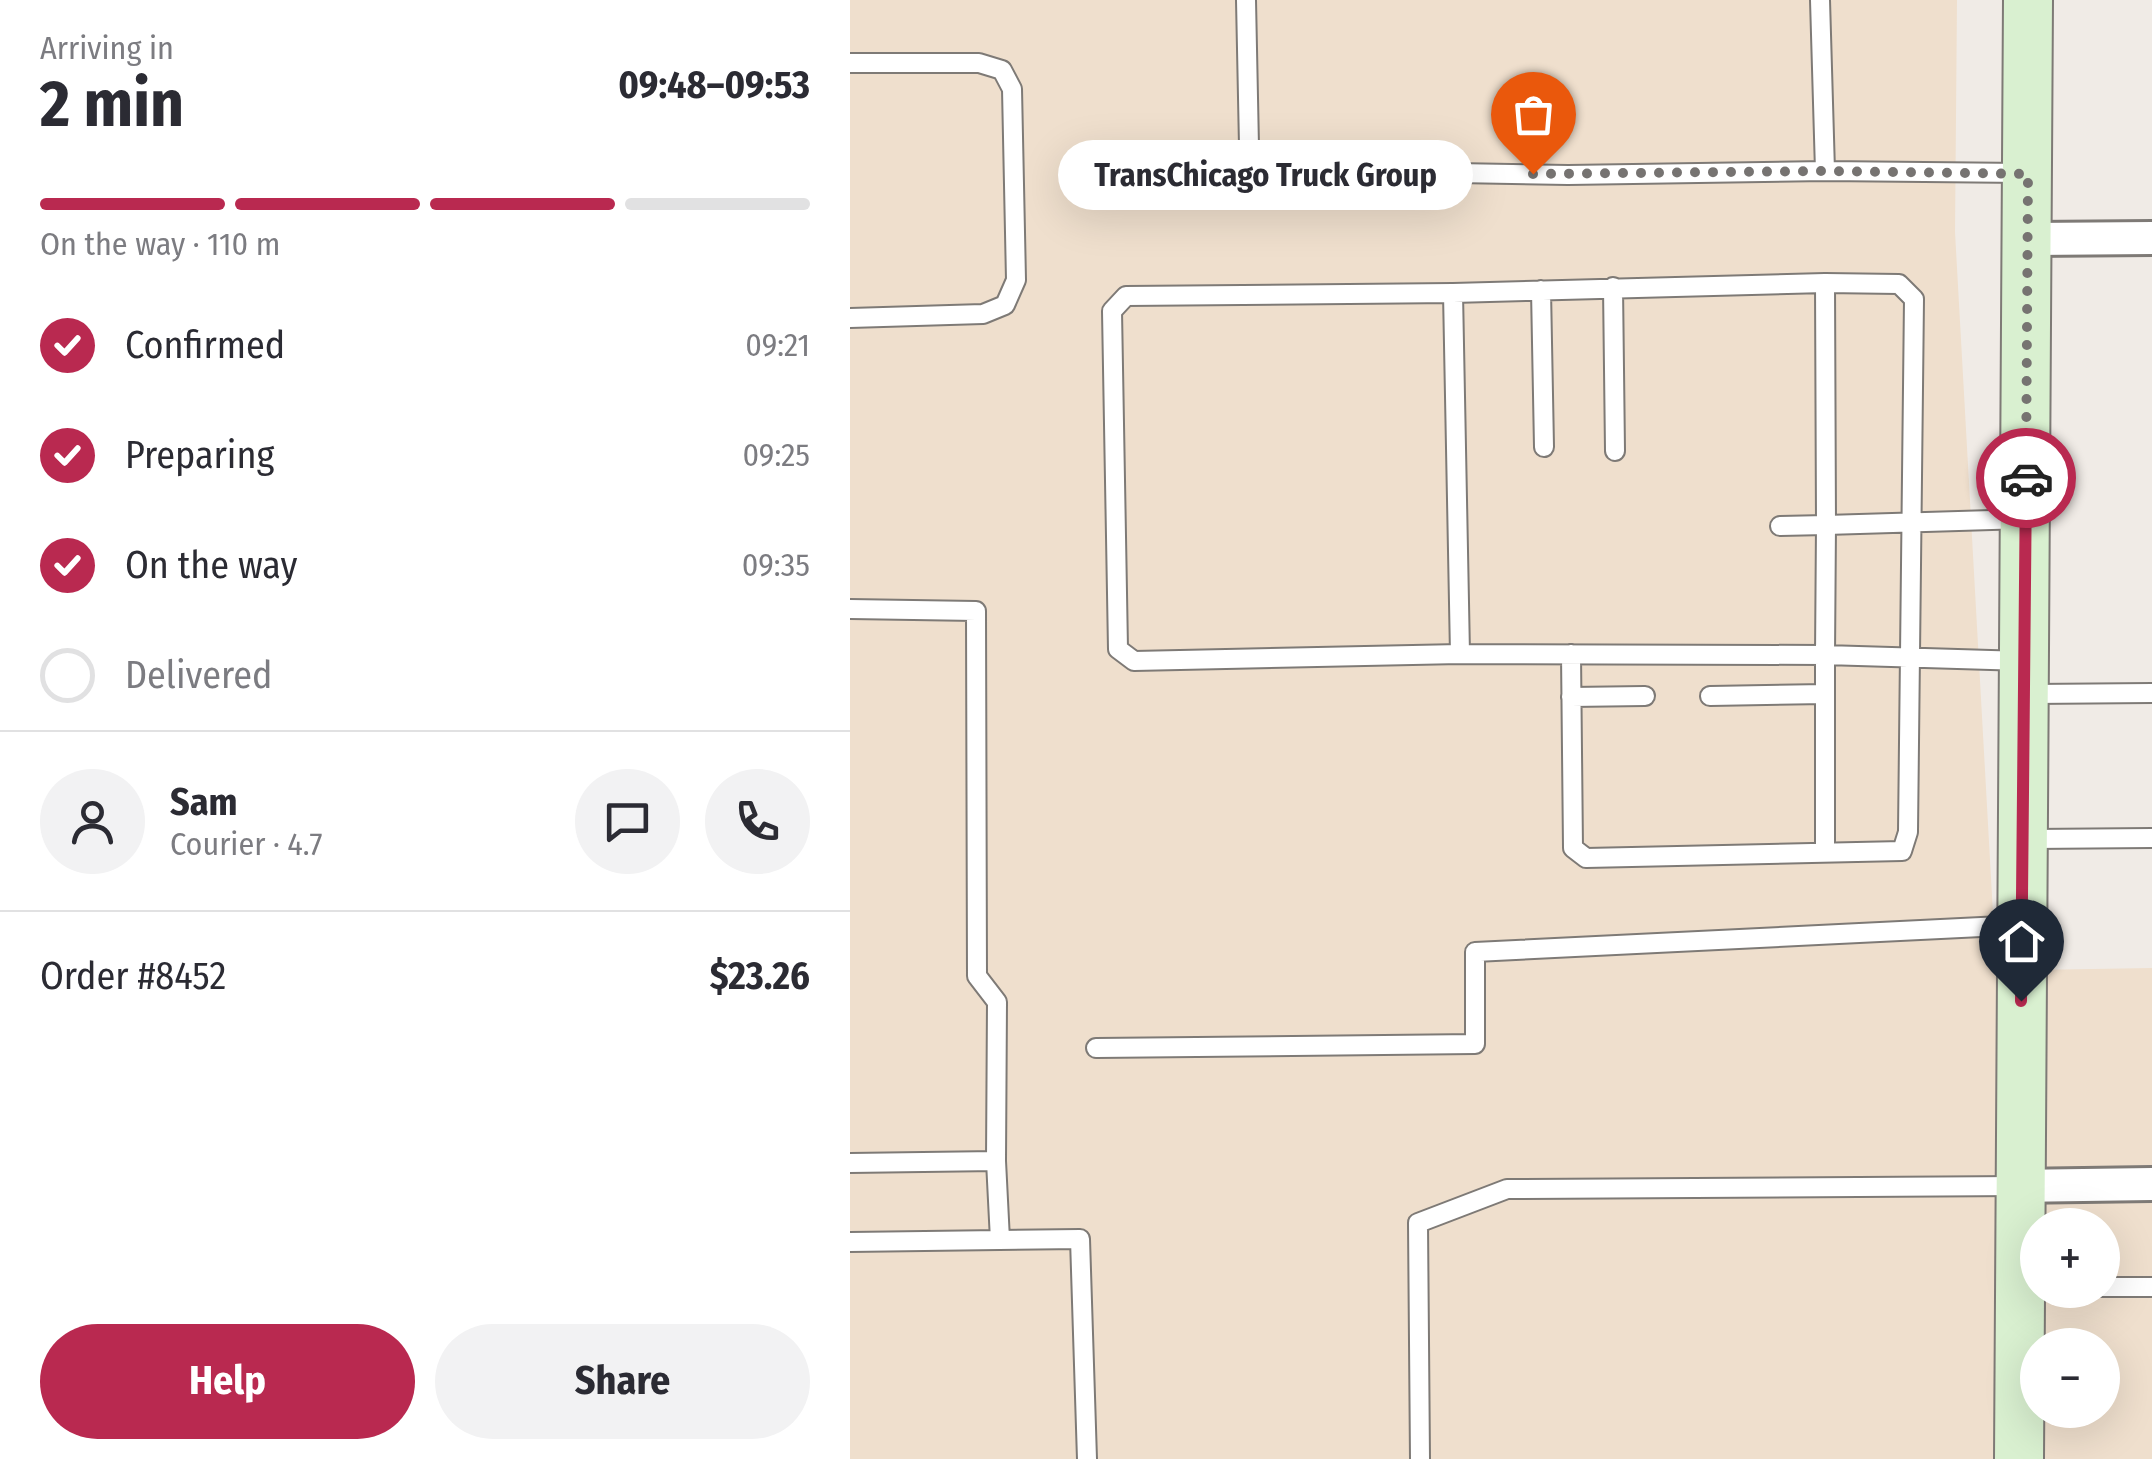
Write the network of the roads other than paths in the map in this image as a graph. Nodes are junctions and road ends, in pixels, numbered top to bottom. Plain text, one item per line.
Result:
1 (1246, 0) edge
2 (1820, 0) edge
3 (2028, 0) edge
4 (850, 63) edge
5 (1825, 171) junction
6 (2028, 174) junction
7 (2152, 238) edge
8 (2027, 240) junction
9 (1825, 283) junction
10 (1612, 287) junction
11 (1541, 290) junction
12 (1454, 292) junction
13 (850, 318) edge
14 (1544, 448) dead end
15 (1614, 450) dead end
16 (2025, 519) junction
17 (1912, 521) junction
18 (1826, 525) junction
19 (1780, 526) dead end
20 (850, 609) edge
21 (1460, 654) junction
22 (1572, 654) junction
23 (1824, 655) junction
24 (1910, 658) junction
25 (2024, 677) junction
26 (2152, 693) edge
27 (1824, 694) junction
28 (1645, 696) dead end
29 (1710, 696) dead end
30 (1572, 697) junction
31 (2152, 838) edge
32 (2022, 839) junction
33 (1825, 852) junction
34 (2022, 925) junction
35 (1096, 1048) dead end
36 (996, 1160) junction
37 (850, 1163) edge
38 (2152, 1184) edge
39 (2020, 1186) junction
40 (2022, 1208) edge
41 (1000, 1240) junction
42 (850, 1242) edge
43 (2120, 1287) edge
44 (2152, 1287) edge
45 (2027, 1308) edge
46 (1087, 1459) edge
47 (1420, 1459) edge
48 (2019, 1459) edge

1 - 5 lane
2 - 5 lane
3 - 6 main road
4 - 13 lane
5 - 6 lane
6 - 8 main road
7 - 8 street
8 - 16 main road
9 - 10 lane
9 - 17 lane
9 - 18 lane
10 - 11 lane
10 - 15 lane
11 - 12 lane
11 - 14 lane
12 - 21 lane
12 - 21 lane
16 - 17 lane
16 - 25 main road
17 - 18 lane
17 - 24 lane
18 - 19 lane
18 - 23 lane
20 - 36 lane
21 - 22 lane
22 - 23 lane
22 - 30 lane
23 - 24 lane
23 - 27 lane
24 - 25 lane
24 - 33 lane
25 - 26 lane
25 - 32 main road
27 - 29 lane
27 - 33 lane
28 - 30 lane
30 - 33 lane
31 - 32 lane
32 - 34 main road
34 - 35 lane
34 - 39 main road
36 - 37 lane
36 - 41 lane
38 - 39 street
39 - 40 main road
39 - 47 lane
41 - 42 lane
41 - 46 lane
43 - 44 lane
45 - 48 main road

